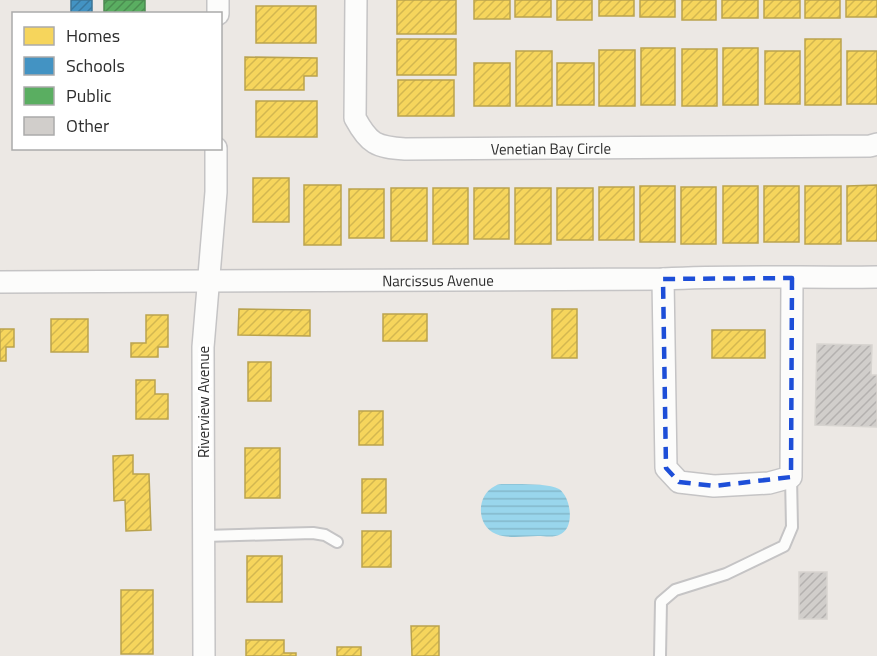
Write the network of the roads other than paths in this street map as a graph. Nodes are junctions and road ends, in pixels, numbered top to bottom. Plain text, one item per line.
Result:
1 (356, 0) edge
2 (877, 144) edge
3 (216, 150) edge
4 (877, 277) edge
5 (792, 278) junction
6 (663, 279) junction
7 (208, 280) junction
8 (0, 282) edge
9 (791, 477) junction
10 (204, 536) junction
11 (337, 542) dead end
12 (204, 656) edge
13 (660, 656) edge

1 - 2 street, Venetian Bay Circle
3 - 7 street, Riverview Avenue
4 - 5 street, Narcissus Avenue
5 - 6 street, Narcissus Avenue
5 - 9 street
6 - 7 street, Narcissus Avenue
6 - 9 street
7 - 8 street, Narcissus Avenue
7 - 10 street, Riverview Avenue
9 - 13 lane
10 - 11 lane
10 - 12 street, Riverview Avenue

